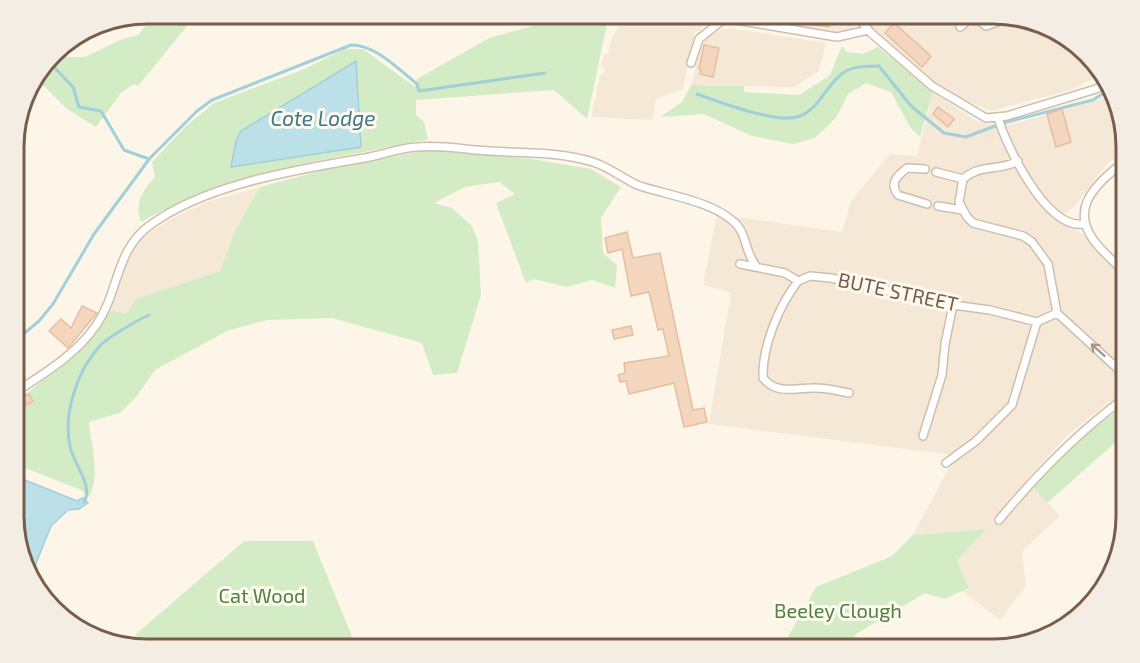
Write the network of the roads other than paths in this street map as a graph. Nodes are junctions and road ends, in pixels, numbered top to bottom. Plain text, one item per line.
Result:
1 (721, 24) edge
2 (760, 24) edge
3 (863, 24) edge
4 (963, 24) edge
5 (960, 27) dead end
6 (868, 30) junction
7 (691, 63) dead end
8 (1099, 87) edge
9 (1000, 122) junction
10 (1018, 161) junction
11 (925, 169) dead end
12 (1116, 170) edge
13 (936, 172) dead end
14 (963, 178) junction
15 (927, 204) dead end
16 (938, 206) dead end
17 (962, 210) junction
18 (1083, 224) junction
19 (1116, 262) edge
20 (740, 264) dead end
21 (756, 266) junction
22 (798, 281) junction
23 (953, 305) junction
24 (1057, 313) junction
25 (1037, 322) junction
26 (1116, 367) edge
27 (25, 386) dead end
28 (849, 393) dead end
29 (1116, 403) edge
30 (923, 436) dead end
31 (946, 463) dead end
32 (999, 520) dead end

1 - 7 street
2 - 6 street
3 - 6 street
4 - 5 street
6 - 9 street
8 - 9 street
9 - 10 street
10 - 14 street
10 - 18 street
11 - 15 street
12 - 18 street
13 - 14 street
14 - 17 street
16 - 17 street
17 - 24 street
18 - 19 street
20 - 21 street, BUTE STREET
21 - 22 street, BUTE STREET
21 - 27 street
22 - 23 street, BUTE STREET
22 - 28 street
23 - 25 street, BUTE STREET
23 - 30 street
24 - 25 street
26 -> 24 street
25 - 31 street
29 - 32 street

